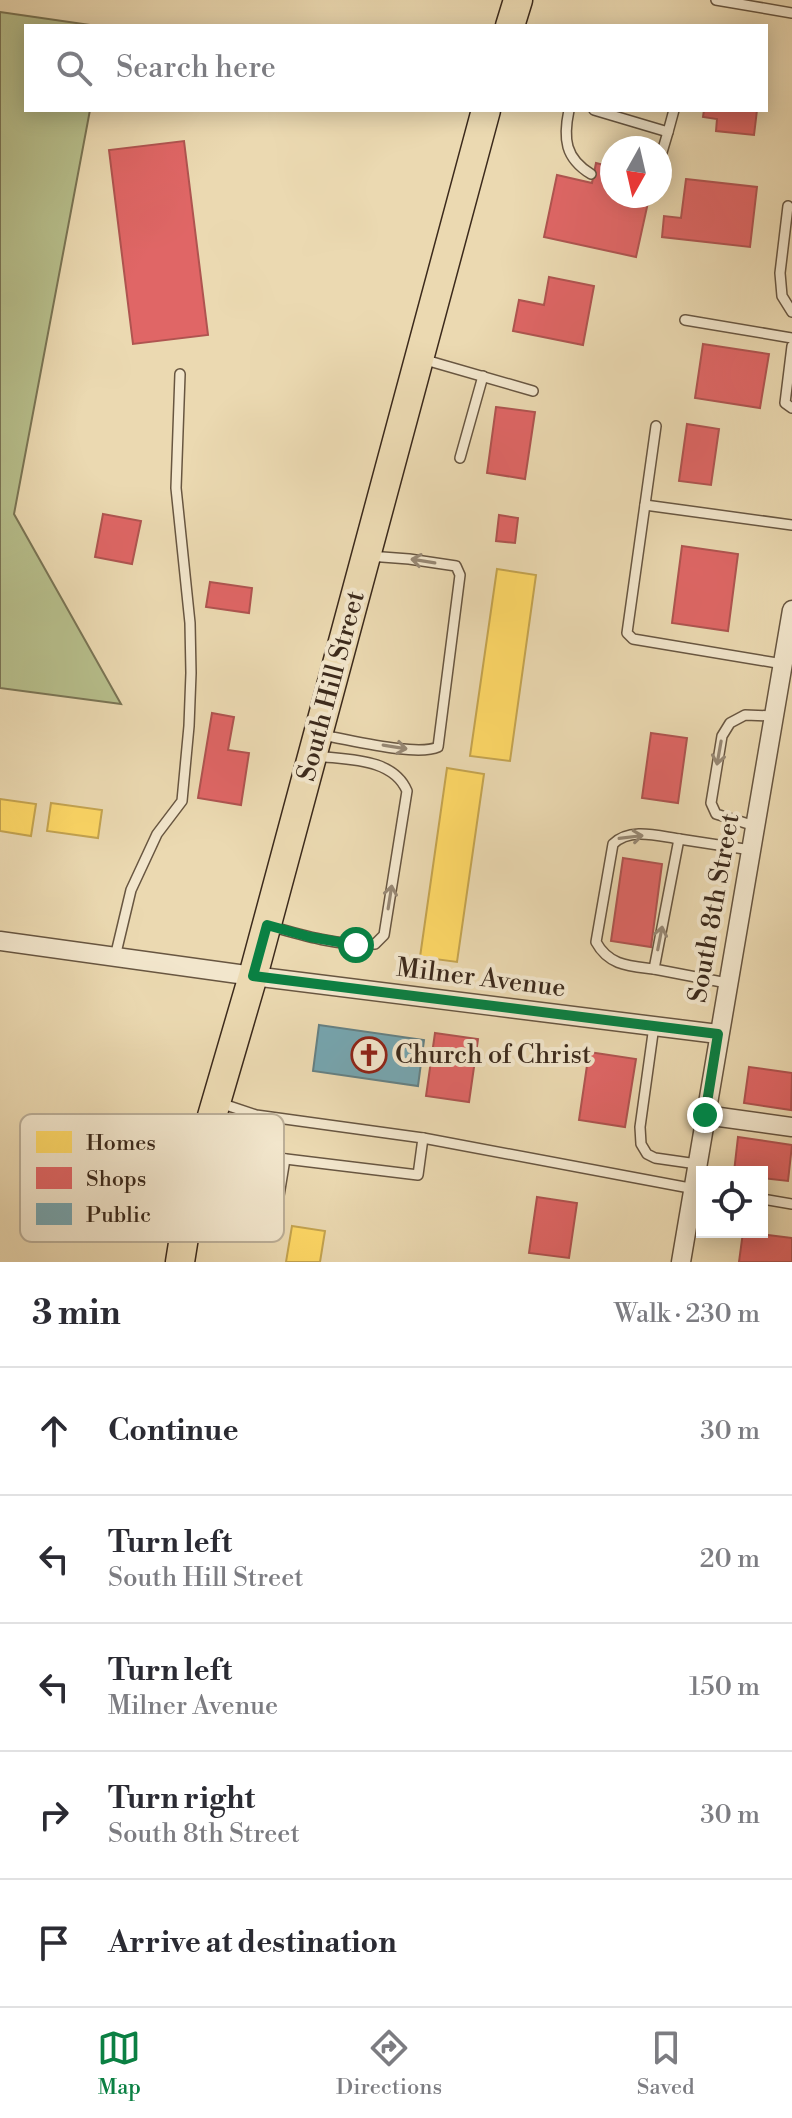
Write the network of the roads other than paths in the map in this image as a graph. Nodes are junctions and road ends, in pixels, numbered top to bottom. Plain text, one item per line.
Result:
1 (518, 0) edge
2 (716, 0) edge
3 (792, 13) edge
4 (511, 24) edge
5 (485, 112) edge
6 (569, 112) edge
7 (601, 112) edge
8 (673, 112) edge
9 (668, 132) junction
10 (667, 136) edge
11 (591, 174) dead end
12 (788, 206) dead end
13 (792, 312) edge
14 (685, 320) dead end
15 (792, 338) edge
16 (792, 346) edge
17 (418, 358) junction
18 (180, 374) dead end
19 (483, 376) junction
20 (533, 391) dead end
21 (792, 408) edge
22 (656, 426) dead end
23 (460, 458) dead end
24 (645, 505) junction
25 (792, 525) edge
26 (365, 556) junction
27 (792, 610) edge
28 (783, 664) junction
29 (781, 707) edge
30 (315, 744) junction
31 (755, 826) junction
32 (679, 839) junction
33 (751, 850) junction
34 (267, 925) junction
35 (0, 941) edge
36 (115, 957) junction
37 (654, 969) junction
38 (253, 976) junction
39 (727, 983) junction
40 (654, 1026) junction
41 (718, 1034) junction
42 (216, 1101) junction
43 (212, 1114) edge
44 (253, 1114) edge
45 (705, 1115) junction
46 (284, 1119) edge
47 (792, 1127) edge
48 (423, 1138) junction
49 (285, 1159) joint
50 (697, 1164) joint
51 (284, 1165) edge
52 (696, 1189) edge
53 (696, 1194) edge
54 (768, 1200) edge
55 (792, 1204) edge
56 (183, 1242) edge
57 (180, 1262) edge
58 (681, 1262) edge

1 - 4 main road
2 - 3 lane
5 - 17 main road, South Hill Street
6 - 11 lane
7 - 9 lane
8 - 9 lane
9 - 10 lane
12 - 13 lane
14 - 15 lane
16 - 21 lane
17 - 19 lane
17 - 26 main road, South Hill Street
18 - 36 lane
19 - 20 lane
19 - 23 lane
22 - 24 lane
24 - 25 lane
24 - 28 lane
26 - 30 main road, South Hill Street
30 -> 26 lane
27 - 28 street, South 8th Street
28 - 29 street, South 8th Street
29 - 31 street, South 8th Street
29 -> 31 lane
30 - 34 main road, South Hill Street
34 -> 30 lane
31 - 33 street, South 8th Street
32 - 33 lane
37 -> 32 lane
37 -> 32 lane
33 - 39 street, South 8th Street
34 - 38 main road, South Hill Street
35 - 36 street, Milner Avenue
36 - 38 street, Milner Avenue
37 - 39 lane
38 - 40 street, Milner Avenue
38 - 42 main road, South Hill Street
39 - 41 street, South 8th Street
40 - 41 street, Milner Avenue
40 - 50 lane
41 - 45 street, South 8th Street
42 - 43 main road, South Hill Street
42 - 44 lane
45 - 47 street
45 - 50 street, South 8th Street
46 - 48 lane
48 - 49 lane
48 - 52 lane
49 - 51 lane
53 - 58 street, South 8th Street
54 - 55 lane
56 - 57 main road, South Hill Street

